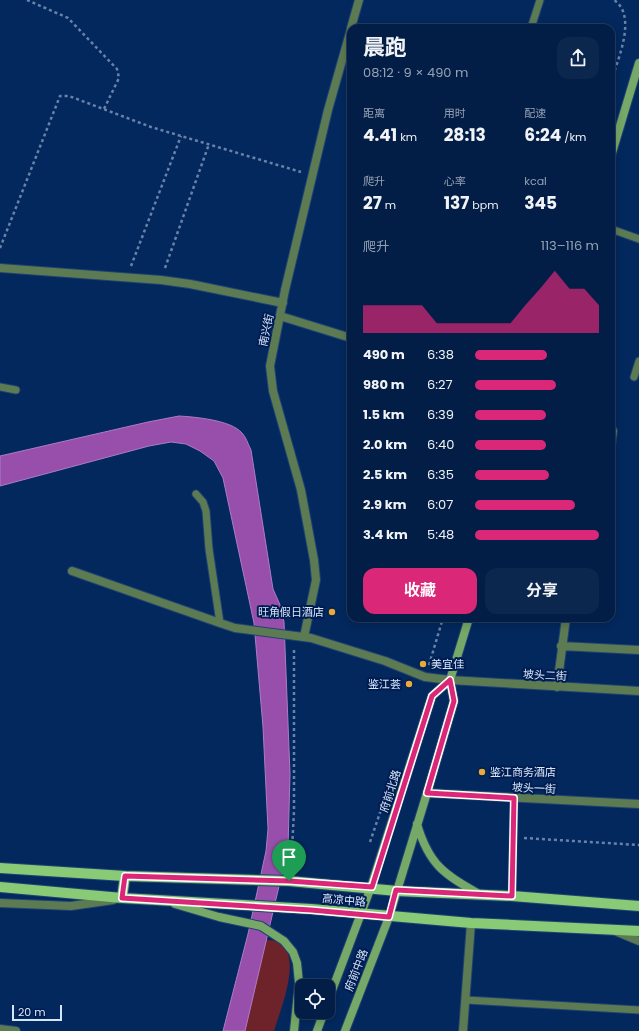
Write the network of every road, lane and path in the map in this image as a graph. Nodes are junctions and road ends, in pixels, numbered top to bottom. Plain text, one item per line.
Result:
1 (27, 0) edge
2 (359, 0) edge
3 (540, 0) edge
4 (614, 0) edge
5 (352, 24) edge
6 (532, 24) edge
7 (347, 44) edge
8 (639, 63) edge
9 (615, 68) edge
10 (104, 109) junction
11 (181, 136) junction
12 (615, 143) edge
13 (209, 144) junction
14 (313, 176) junction
15 (615, 230) edge
16 (639, 239) edge
17 (0, 248) edge
18 (0, 268) edge
19 (127, 278) junction
20 (161, 280) junction
21 (283, 303) junction
22 (280, 316) junction
23 (347, 337) edge
24 (639, 361) edge
25 (634, 377) dead end
26 (0, 387) edge
27 (16, 390) dead end
28 (196, 494) dead end
29 (72, 570) dead end
30 (468, 622) edge
31 (565, 622) edge
32 (220, 623) junction
33 (295, 636) junction
34 (304, 637) junction
35 (561, 646) junction
36 (639, 650) edge
37 (450, 680) junction
38 (557, 686) junction
39 (639, 691) edge
40 (427, 793) junction
41 (514, 798) junction
42 (639, 804) edge
43 (417, 824) junction
44 (514, 837) junction
45 (639, 845) edge
46 (0, 868) edge
47 (125, 876) junction
48 (289, 881) junction
49 (0, 887) edge
50 (372, 887) junction
51 (396, 890) junction
52 (480, 895) junction
53 (512, 896) junction
54 (122, 898) junction
55 (163, 901) junction
56 (0, 904) edge
57 (639, 906) edge
58 (361, 914) junction
59 (389, 917) junction
60 (471, 923) junction
61 (639, 930) edge
62 (614, 931) junction
63 (639, 941) edge
64 (335, 983) edge
65 (466, 1000) junction
66 (639, 1010) edge
67 (321, 1019) edge
68 (0, 1029) edge
69 (16, 1031) edge
70 (294, 1031) edge
71 (317, 1031) edge
72 (345, 1031) edge
73 (463, 1031) edge

1 - 10 path
2 - 5 street, 南兴街
3 - 6 lane
4 - 9 path
7 - 14 street, 南兴街
8 - 12 main road
10 - 11 path
10 - 17 path
11 - 13 path
11 - 19 path
13 - 14 path
13 - 20 path
14 - 21 street, 南兴街
15 - 16 lane
18 - 19 street
19 - 20 street
20 - 21 street
21 - 22 street, 南兴街
22 - 23 street
22 - 34 street, 南兴街
24 - 25 lane
26 - 27 lane
28 - 32 lane
29 - 32 street, 坡头二街
30 - 37 main road
31 - 35 street
32 - 33 street, 坡头二街
33 - 34 street, 坡头二街
33 - 48 path
34 - 37 street, 坡头二街
35 - 36 street
35 - 38 street
37 - 38 street, 坡头二街
37 - 40 main road
37 - 50 main road, 府前北路
38 - 39 street, 坡头二街
40 - 41 street, 坡头一街
40 - 43 main road
41 - 42 street, 坡头一街
41 - 44 lane
43 - 51 main road
43 - 52 main road
44 - 45 path
44 - 53 lane
46 - 47 main road, 高凉中路
47 - 48 main road, 高凉中路
47 - 54 main road
48 - 50 main road, 高凉中路
49 - 54 main road, 高凉中路
50 - 51 main road, 高凉中路
50 - 58 main road, 府前北路
51 - 52 main road, 高凉中路
51 - 59 main road
52 - 53 main road, 高凉中路
53 - 57 main road, 高凉中路
54 - 55 main road, 高凉中路
54 - 56 street
55 - 58 main road, 高凉中路
55 - 70 main road
58 - 59 main road, 高凉中路
58 - 64 main road, 府前中路
59 - 60 main road, 高凉中路
59 - 72 main road, 府前中路
60 - 62 main road, 高凉中路
60 - 65 street
61 - 62 main road, 高凉中路
62 - 63 street
65 - 66 lane
65 - 73 street
67 - 71 main road
68 - 69 street

